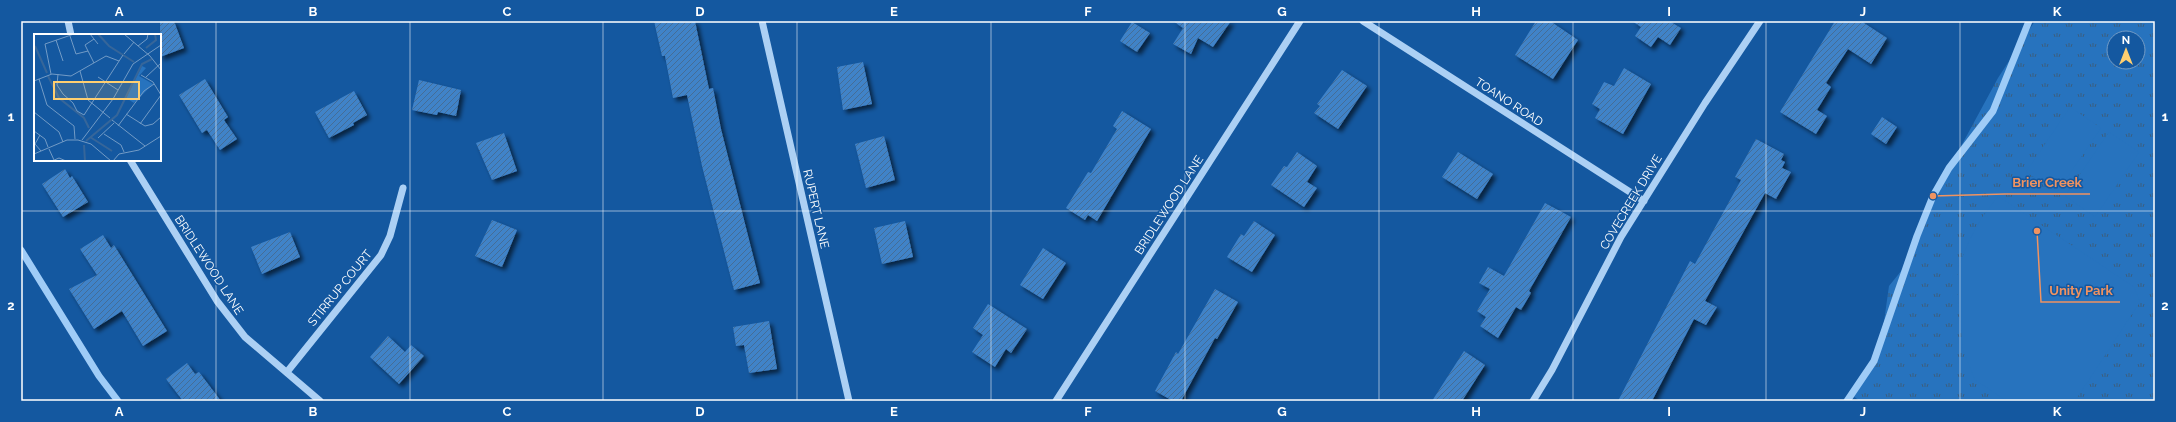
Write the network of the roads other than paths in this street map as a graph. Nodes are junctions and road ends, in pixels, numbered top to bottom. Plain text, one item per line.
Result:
1 (68, 21) edge
2 (762, 21) edge
3 (1300, 21) edge
4 (1363, 21) edge
5 (1760, 21) edge
6 (71, 34) edge
7 (131, 161) edge
8 (403, 188) dead end
9 (1644, 202) junction
10 (287, 372) junction
11 (320, 401) edge
12 (849, 401) edge
13 (1056, 401) edge
14 (1533, 401) edge

1 - 6 street
2 - 12 street, RUPERT LANE
3 - 13 street, BRIDLEWOOD LANE
4 - 9 street, TOANO ROAD
5 - 9 street, COVECREEK DRIVE
7 - 10 street, BRIDLEWOOD LANE
8 - 10 street, STIRRUP COURT
9 - 14 street, COVECREEK DRIVE
10 - 11 street, BRIDLEWOOD LANE

